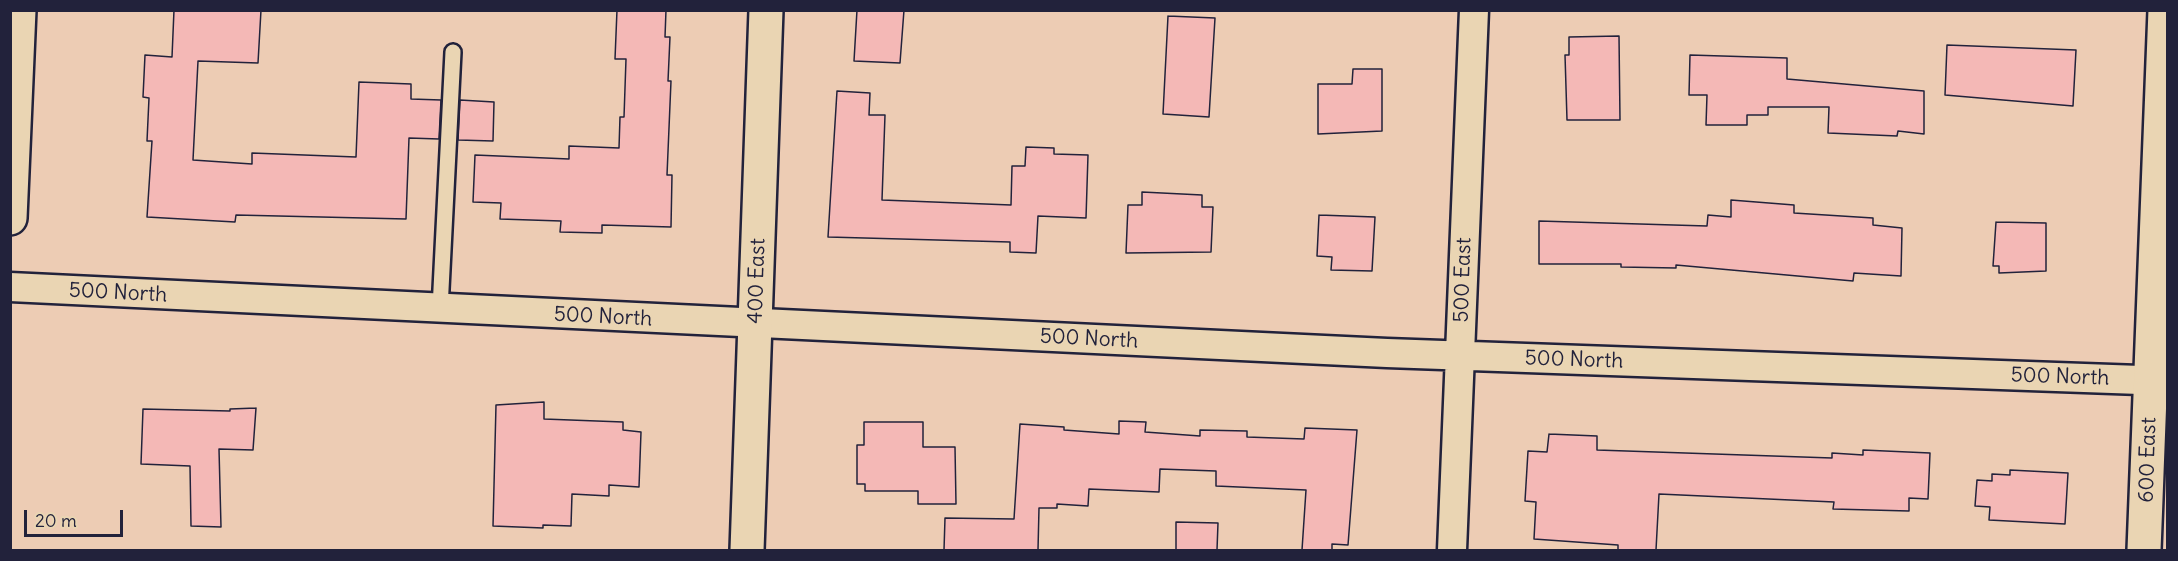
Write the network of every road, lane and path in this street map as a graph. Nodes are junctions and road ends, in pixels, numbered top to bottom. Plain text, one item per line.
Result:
1 (19, 10) edge
2 (766, 10) edge
3 (1474, 10) edge
4 (2165, 10) edge
5 (453, 52) dead end
6 (10, 218) edge
7 (10, 287) edge
8 (440, 309) junction
9 (755, 324) junction
10 (1460, 356) junction
11 (2159, 380) edge
12 (747, 550) edge
13 (1452, 550) edge
14 (2144, 550) edge

1 - 6 street
2 - 9 street, 400 East
3 - 10 street, 500 East
4 - 11 street, 600 East
5 - 8 lane
7 - 8 street, 500 North
8 - 9 street, 500 North
9 - 10 street, 500 North
9 - 12 street, 400 East
10 - 11 street, 500 North
10 - 13 street, 500 East
11 - 14 street, 600 East

